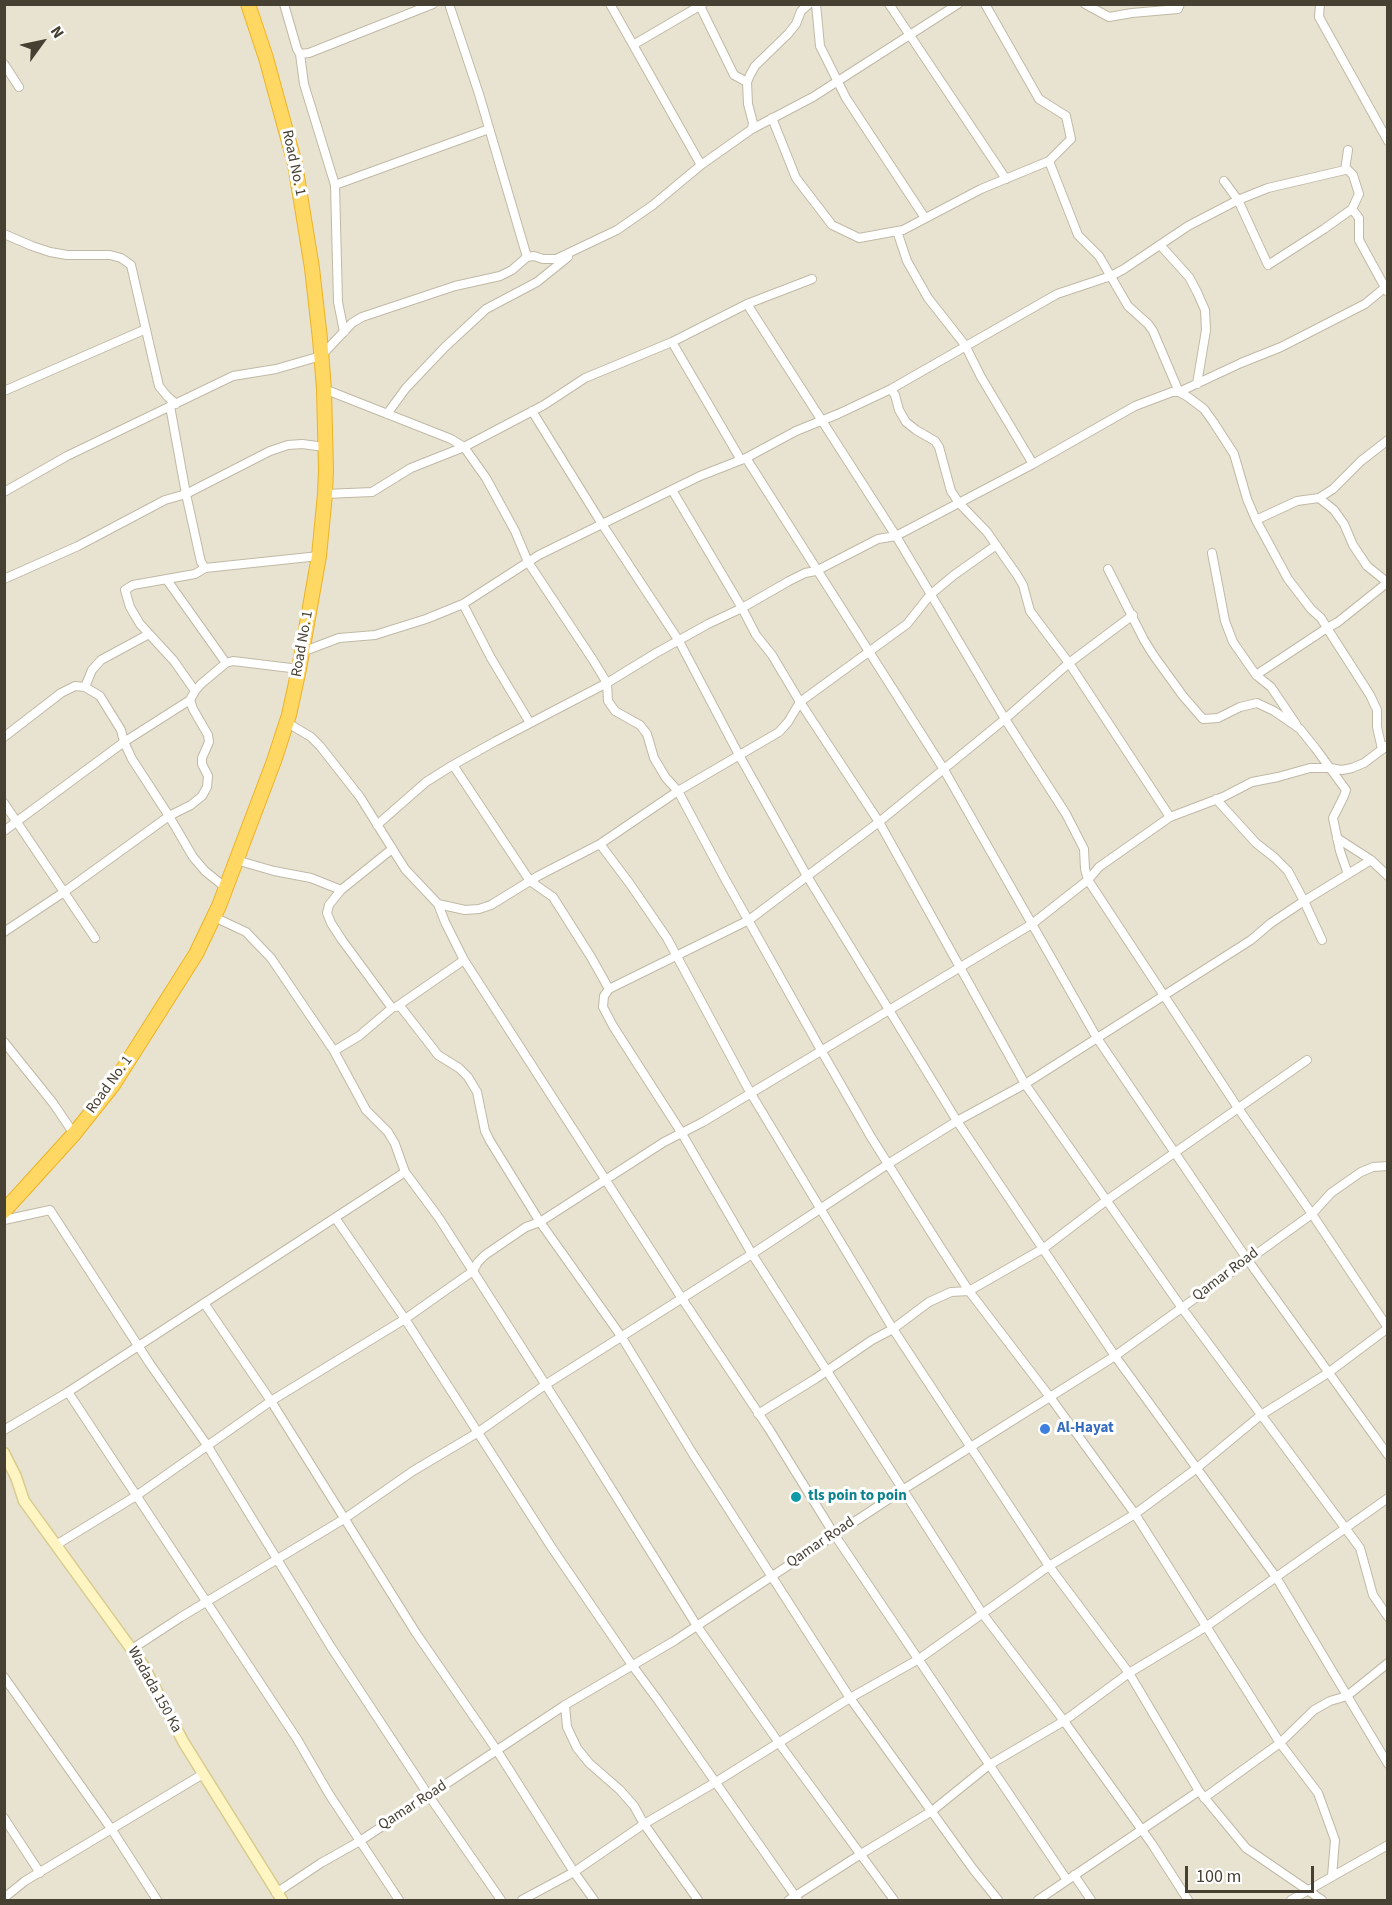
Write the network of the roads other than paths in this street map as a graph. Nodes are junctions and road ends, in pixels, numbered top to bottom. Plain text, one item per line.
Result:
1 (248, 4) edge
2 (284, 4) edge
3 (433, 4) edge
4 (449, 4) edge
5 (610, 4) edge
6 (808, 4) edge
7 (816, 4) edge
8 (889, 4) edge
9 (958, 4) edge
10 (985, 4) edge
11 (1085, 4) edge
12 (1180, 4) edge
13 (1320, 4) edge
14 (701, 5) edge
15 (910, 36) junction
16 (633, 45) junction
17 (300, 54) junction
18 (4, 64) edge
19 (838, 81) junction
20 (747, 82) junction
21 (19, 87) dead end
22 (772, 118) junction
23 (489, 129) junction
24 (752, 129) junction
25 (1388, 141) edge
26 (1348, 150) dead end
27 (1049, 161) junction
28 (700, 165) junction
29 (1346, 168) junction
30 (1006, 179) junction
31 (1224, 181) dead end
32 (335, 185) junction
33 (1238, 200) junction
34 (1352, 209) junction
35 (925, 218) junction
36 (897, 231) junction
37 (4, 234) edge
38 (1161, 246) junction
39 (578, 248) junction
40 (527, 257) junction
41 (1111, 276) junction
42 (812, 279) dead end
43 (1387, 288) edge
44 (747, 304) junction
45 (146, 329) junction
46 (344, 332) junction
47 (672, 342) junction
48 (965, 345) junction
49 (321, 356) junction
50 (1197, 384) junction
51 (324, 389) junction
52 (891, 389) junction
53 (4, 391) edge
54 (1179, 392) junction
55 (173, 405) junction
56 (532, 411) junction
57 (387, 414) junction
58 (821, 421) junction
59 (1388, 440) edge
60 (325, 447) junction
61 (464, 447) junction
62 (743, 459) junction
63 (1033, 464) junction
64 (672, 490) junction
65 (4, 492) edge
66 (186, 494) junction
67 (325, 494) junction
68 (1319, 498) junction
69 (959, 503) junction
70 (1256, 520) junction
71 (602, 524) junction
72 (896, 536) junction
73 (995, 546) junction
74 (1212, 553) dead end
75 (319, 556) junction
76 (528, 562) junction
77 (205, 568) junction
78 (1108, 569) dead end
79 (816, 571) junction
80 (4, 579) edge
81 (167, 579) junction
82 (1387, 582) edge
83 (930, 595) junction
84 (463, 603) junction
85 (742, 608) junction
86 (1133, 615) junction
87 (1327, 628) junction
88 (149, 634) junction
89 (679, 641) junction
90 (302, 652) junction
91 (869, 652) junction
92 (226, 663) junction
93 (1069, 663) junction
94 (299, 669) junction
95 (1256, 675) junction
96 (607, 683) junction
97 (85, 687) junction
98 (195, 691) junction
99 (190, 700) junction
100 (800, 702) junction
101 (1005, 719) junction
102 (286, 722) junction
103 (530, 723) junction
104 (1300, 729) junction
105 (4, 736) edge
106 (124, 742) junction
107 (1385, 747) edge
108 (739, 754) junction
109 (453, 765) junction
110 (944, 768) junction
111 (1330, 768) junction
112 (678, 792) junction
113 (1216, 799) junction
114 (4, 803) edge
115 (169, 816) junction
116 (1170, 817) junction
117 (17, 822) junction
118 (879, 822) junction
119 (377, 825) junction
120 (4, 831) edge
121 (1337, 838) junction
122 (600, 844) junction
123 (392, 849) junction
124 (236, 860) junction
125 (1371, 860) junction
126 (1348, 874) junction
127 (807, 876) junction
128 (1388, 876) edge
129 (1088, 880) junction
130 (530, 881) junction
131 (226, 888) junction
132 (341, 890) junction
133 (64, 892) junction
134 (1305, 901) junction
135 (438, 904) junction
136 (214, 917) junction
137 (749, 920) junction
138 (1032, 924) junction
139 (4, 932) edge
140 (95, 938) dead end
141 (1322, 940) dead end
142 (676, 956) junction
143 (464, 960) junction
144 (960, 968) junction
145 (609, 989) junction
146 (1164, 994) junction
147 (396, 1007) junction
148 (890, 1009) junction
149 (1097, 1038) junction
150 (4, 1042) edge
151 (821, 1050) junction
152 (334, 1051) junction
153 (1306, 1060) dead end
154 (1025, 1084) junction
155 (750, 1092) junction
156 (1238, 1108) junction
157 (957, 1121) junction
158 (681, 1132) junction
159 (74, 1134) junction
160 (1174, 1153) junction
161 (888, 1164) junction
162 (1384, 1166) edge
163 (405, 1172) junction
164 (1388, 1176) edge
165 (606, 1178) junction
166 (1107, 1200) junction
167 (820, 1209) junction
168 (4, 1211) edge
169 (1312, 1214) junction
170 (336, 1219) junction
171 (4, 1220) edge
172 (540, 1222) junction
173 (1044, 1248) junction
174 (752, 1254) junction
175 (1247, 1259) junction
176 (473, 1271) junction
177 (969, 1291) junction
178 (681, 1297) junction
179 (204, 1303) junction
180 (1182, 1308) junction
181 (405, 1319) junction
182 (1388, 1328) edge
183 (893, 1329) junction
184 (621, 1336) junction
185 (138, 1345) junction
186 (1115, 1356) junction
187 (827, 1371) junction
188 (1328, 1373) junction
189 (544, 1385) junction
190 (68, 1392) junction
191 (1050, 1397) junction
192 (271, 1401) junction
193 (758, 1414) junction
194 (1261, 1416) junction
195 (4, 1430) edge
196 (477, 1433) junction
197 (207, 1445) junction
198 (972, 1446) junction
199 (4, 1453) edge
200 (1388, 1455) edge
201 (1197, 1468) junction
202 (904, 1489) junction
203 (136, 1496) junction
204 (1388, 1498) edge
205 (1135, 1514) junction
206 (344, 1519) junction
207 (1346, 1528) junction
208 (834, 1534) junction
209 (56, 1545) junction
210 (277, 1559) junction
211 (1049, 1566) junction
212 (770, 1577) junction
213 (1276, 1577) junction
214 (206, 1602) junction
215 (982, 1613) junction
216 (1388, 1617) edge
217 (697, 1626) junction
218 (1207, 1626) junction
219 (132, 1649) junction
220 (919, 1659) junction
221 (1388, 1663) edge
222 (632, 1665) junction
223 (1129, 1673) junction
224 (4, 1677) edge
225 (1347, 1696) junction
226 (850, 1698) junction
227 (565, 1705) junction
228 (1064, 1721) junction
229 (779, 1743) junction
230 (1280, 1743) junction
231 (496, 1749) junction
232 (1388, 1764) edge
233 (989, 1765) junction
234 (203, 1774) junction
235 (716, 1782) junction
236 (1202, 1795) junction
237 (429, 1796) junction
238 (932, 1811) junction
239 (4, 1818) edge
240 (644, 1824) junction
241 (1141, 1829) junction
242 (112, 1830) junction
243 (360, 1841) junction
244 (1388, 1845) edge
245 (861, 1854) junction
246 (40, 1872) junction
247 (574, 1872) junction
248 (1074, 1875) junction
249 (1332, 1876) junction
250 (1067, 1880) junction
251 (1307, 1890) junction
252 (279, 1897) edge
253 (4, 1898) edge
254 (794, 1899) edge
255 (157, 1900) edge
256 (399, 1900) edge
257 (501, 1900) edge
258 (522, 1900) edge
259 (594, 1900) edge
260 (698, 1900) edge
261 (894, 1900) edge
262 (998, 1900) edge
263 (1038, 1900) edge
264 (1091, 1900) edge
265 (1188, 1900) edge
266 (1292, 1900) edge
267 (1322, 1900) edge

1 - 49 highway, Road No. 1
2 - 17 street
3 - 17 street
4 - 23 street
5 - 16 street
6 - 20 street
7 - 19 street
8 - 15 street
9 - 15 street
10 - 27 street
11 - 12 street
13 - 25 street
14 - 16 street
14 - 20 street
15 - 19 street
15 - 30 street
16 - 28 street
17 - 32 street
18 - 21 street
19 - 22 street
19 - 35 street
20 - 24 street
22 - 24 street
22 - 36 street
23 - 32 street
23 - 40 street
24 - 28 street
26 - 29 street
27 - 30 street
27 - 41 street
28 - 39 street
29 - 33 street
29 - 34 street
30 - 35 street
31 - 33 street
32 - 46 street
33 - 34 street
33 - 38 street
34 - 43 street
35 - 36 street
36 - 48 street
37 - 45 street
38 - 41 street
38 - 50 street
39 - 40 street
39 - 57 street
40 - 46 street
41 - 48 street
41 - 54 street
42 - 44 street
43 - 50 street
44 - 47 street
44 - 58 street
45 - 53 street
45 - 55 street
46 - 49 street
47 - 56 street
47 - 62 street
48 - 52 street
48 - 63 street
49 - 51 highway, Road No. 1
49 - 55 street
50 - 54 street
51 - 57 street
51 - 60 highway, Road No. 1
52 - 58 street
52 - 69 street
54 - 63 street
54 - 70 street
55 - 65 street
55 - 66 street
56 - 61 street
56 - 71 street
57 - 61 street
58 - 62 street
58 - 72 street
59 - 68 street
60 - 66 street
60 - 67 highway, Road No. 1
61 - 67 street
61 - 76 street
62 - 64 street
62 - 79 street
63 - 69 street
64 - 71 street
64 - 85 street
66 - 77 street
66 - 80 street
67 - 75 highway, Road No. 1
68 - 70 street
68 - 82 street
69 - 72 street
69 - 73 street
70 - 87 street
71 - 76 street
71 - 89 street
72 - 79 street
72 - 83 street
73 - 83 street
73 - 93 street
74 - 95 street
75 - 77 street
75 - 90 highway, Road No. 1
76 - 84 street
76 - 96 street
77 - 81 street
78 - 86 street
79 - 85 street
79 - 91 street
81 - 88 street
81 - 92 street
82 - 87 street
83 - 91 street
83 - 101 street
84 - 90 street
84 - 103 street
85 - 89 street
85 - 100 street
86 - 93 street
86 - 104 street
87 - 95 street
87 - 107 street
88 - 97 street
88 - 98 street
89 - 96 street
89 - 108 street
90 - 94 highway, Road No. 1
91 - 100 street
91 - 110 street
92 - 94 street
92 - 98 street
93 - 101 street
93 - 116 street
94 - 102 highway, Road No. 1
95 - 104 street
96 - 103 street
96 - 112 street
97 - 105 street
97 - 106 street
98 - 99 street
99 - 106 street
99 - 115 street
100 - 108 street
100 - 118 street
101 - 110 street
101 - 129 street
102 - 119 street
102 - 124 highway, Road No. 1
103 - 109 street
104 - 111 street
106 - 115 street
106 - 117 street
107 - 111 street
108 - 112 street
108 - 127 street
109 - 119 street
109 - 130 street
110 - 118 street
110 - 138 street
111 - 113 street
111 - 121 street
112 - 122 street
112 - 137 street
113 - 116 street
113 - 134 street
114 - 117 street
115 - 131 street
115 - 133 street
116 - 129 street
117 - 120 street
117 - 133 street
118 - 127 street
118 - 144 street
119 - 123 street
121 - 125 street
121 - 126 street
122 - 130 street
122 - 142 street
123 - 132 street
123 - 135 street
124 - 131 highway, Road No. 1
124 - 132 street
125 - 126 street
125 - 128 street
126 - 134 street
127 - 137 street
127 - 148 street
129 - 138 street
129 - 146 street
130 - 135 street
130 - 145 street
131 - 136 highway, Road No. 1
132 - 147 street
133 - 139 street
133 - 140 street
134 - 141 street
134 - 146 street
135 - 143 street
136 - 152 street
136 - 159 highway, Road No. 1
137 - 142 street
137 - 151 street
138 - 144 street
138 - 149 street
142 - 145 street
142 - 155 street
143 - 147 street
143 - 165 street
144 - 148 street
144 - 154 street
145 - 158 street
146 - 149 street
146 - 156 street
147 - 152 street
147 - 172 street
148 - 151 street
148 - 157 street
149 - 154 street
149 - 160 street
150 - 159 street
151 - 155 street
151 - 161 street
152 - 163 street
153 - 156 street
154 - 157 street
154 - 166 street
155 - 158 street
155 - 167 street
156 - 160 street
156 - 169 street
157 - 161 street
157 - 173 street
158 - 165 street
158 - 174 street
159 - 168 highway, Road No. 1
160 - 166 street
160 - 175 street
161 - 167 street
161 - 177 street
162 - 164 street
162 - 169 street, Qamar Road
163 - 170 street
163 - 176 street
165 - 172 street
165 - 178 street
166 - 173 street
166 - 180 street
167 - 174 street
167 - 183 street
169 - 175 street, Qamar Road
169 - 182 street
170 - 179 street
170 - 181 street
171 - 185 street
172 - 176 street
172 - 184 street
173 - 177 street
173 - 186 street
174 - 178 street
174 - 187 street
175 - 180 street, Qamar Road
175 - 188 street
176 - 181 street
176 - 189 street
177 - 183 street
177 - 191 street
178 - 184 street
178 - 193 street
179 - 185 street
179 - 192 street
180 - 186 street, Qamar Road
180 - 194 street
181 - 192 street
181 - 196 street
182 - 188 street
183 - 187 street
183 - 198 street
184 - 189 street
184 - 212 street
185 - 190 street
185 - 197 street
186 - 191 street, Qamar Road
186 - 201 street
187 - 193 street
187 - 202 street
188 - 194 street
188 - 200 street
189 - 196 street
189 - 217 street
190 - 195 street
190 - 203 street
191 - 198 street, Qamar Road
191 - 205 street
192 - 197 street
192 - 206 street
193 - 208 street
194 - 201 street
194 - 207 street
196 - 206 street
196 - 222 street
197 - 203 street
197 - 210 street
198 - 202 street, Qamar Road
198 - 211 street
199 - 209 street, Wadada 150 Ka
201 - 205 street
201 - 213 street
202 - 208 street, Qamar Road
202 - 215 street
203 - 209 street
203 - 214 street
204 - 207 street
205 - 211 street
205 - 218 street
206 - 210 street
206 - 231 street
207 - 213 street
207 - 216 street
208 - 212 street, Qamar Road
208 - 220 street
209 - 219 street, Wadada 150 Ka
210 - 214 street
210 - 237 street
211 - 215 street
211 - 223 street
212 - 217 street, Qamar Road
212 - 226 street
213 - 218 street
213 - 225 street
214 - 219 street
214 - 243 street
215 - 220 street
215 - 228 street
217 - 222 street, Qamar Road
217 - 229 street
218 - 223 street
218 - 230 street
219 - 234 street, Wadada 150 Ka
220 - 226 street
220 - 233 street
221 - 225 street
222 - 227 street, Qamar Road
222 - 235 street
223 - 228 street
223 - 236 street
224 - 242 street
225 - 230 street
225 - 232 street
226 - 229 street
226 - 238 street
227 - 231 street, Qamar Road
227 - 240 street
228 - 233 street
228 - 241 street
229 - 235 street
229 - 245 street
230 - 236 street
230 - 249 street
231 - 237 street, Qamar Road
231 - 247 street
233 - 238 street
233 - 250 street
234 - 242 street
234 - 252 street, Wadada 150 Ka
235 - 240 street
235 - 254 street
236 - 241 street
236 - 251 street
237 - 243 street, Qamar Road
237 - 257 street
238 - 245 street
238 - 262 street
239 - 246 street
240 - 247 street
240 - 260 street
241 - 248 street
241 - 265 street
242 - 246 street
242 - 255 street
243 - 252 street, Qamar Road
243 - 256 street
244 - 249 street
245 - 254 street
245 - 261 street
246 - 253 street
247 - 258 street
247 - 259 street
248 - 250 street
248 - 264 street
249 - 251 street
250 - 263 street
251 - 266 street
251 - 267 street

